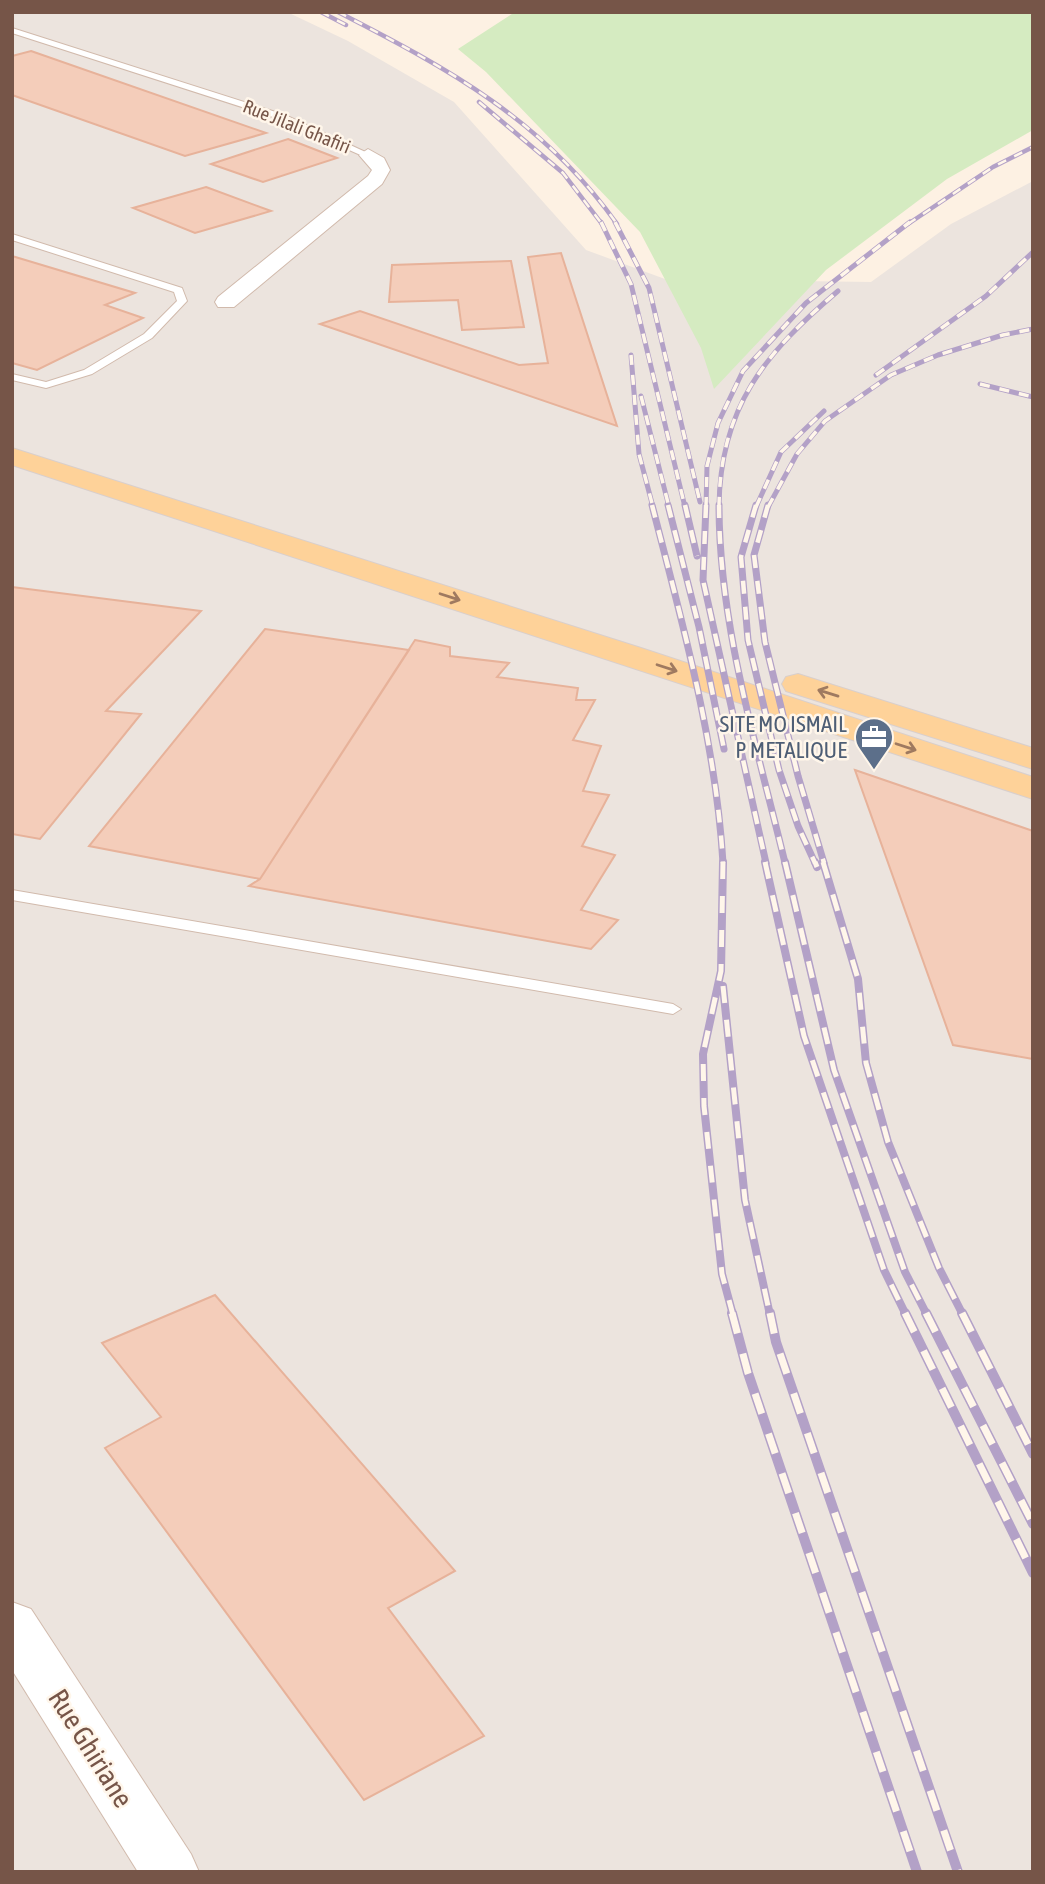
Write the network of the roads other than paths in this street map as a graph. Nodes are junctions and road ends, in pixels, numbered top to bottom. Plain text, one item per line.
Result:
1 (12, 30) edge
2 (368, 155) joint
3 (12, 237) edge
4 (226, 302) dead end
5 (12, 377) edge
6 (12, 439) edge
7 (12, 456) edge
8 (1033, 759) edge
9 (1033, 789) edge
10 (12, 895) edge
11 (673, 1009) dead end
12 (12, 1624) edge
13 (170, 1872) edge

1 - 2 lane, Rue Jilali Ghafiri
2 - 4 street, Rue Jilali Ghafiri
3 - 5 lane
8 -> 6 main road
7 -> 9 main road
10 - 11 lane
12 - 13 street, Rue Ghiriane

